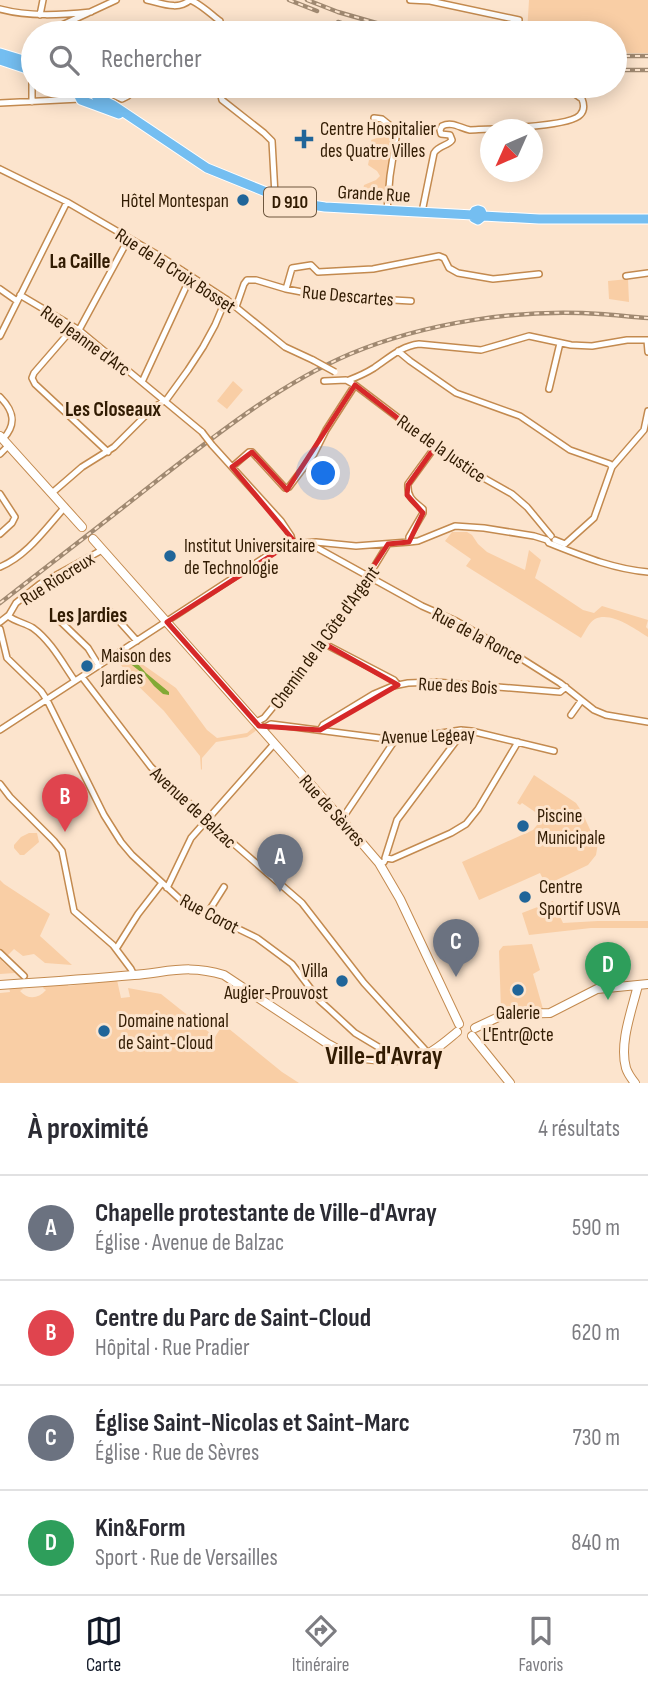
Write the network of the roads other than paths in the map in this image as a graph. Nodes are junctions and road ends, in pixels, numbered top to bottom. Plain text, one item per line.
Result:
1 (43, 0) edge
2 (116, 0) edge
3 (147, 0) edge
4 (190, 0) edge
5 (411, 0) edge
6 (431, 1) edge
7 (0, 9) edge
8 (91, 12) junction
9 (40, 15) junction
10 (519, 20) dead end
11 (71, 21) edge
12 (220, 21) edge
13 (0, 53) edge
14 (21, 59) edge
15 (0, 60) edge
16 (21, 67) edge
17 (32, 98) edge
18 (55, 98) edge
19 (93, 98) edge
20 (221, 98) edge
21 (581, 98) edge
22 (32, 102) junction
23 (0, 103) edge
24 (374, 118) dead end
25 (0, 169) edge
26 (275, 197) junction
27 (67, 202) junction
28 (387, 210) junction
29 (424, 213) junction
30 (648, 219) edge
31 (129, 239) junction
32 (648, 273) edge
33 (539, 274) dead end
34 (191, 276) junction
35 (626, 276) dead end
36 (0, 289) edge
37 (286, 289) junction
38 (20, 295) junction
39 (226, 299) junction
40 (17, 301) junction
41 (411, 301) dead end
42 (236, 307) junction
43 (76, 329) junction
44 (0, 336) edge
45 (647, 340) edge
46 (560, 343) junction
47 (398, 351) junction
48 (648, 352) edge
49 (347, 380) junction
50 (324, 381) dead end
51 (142, 382) junction
52 (355, 385) junction
53 (549, 389) dead end
54 (0, 397) edge
55 (164, 400) junction
56 (648, 411) edge
57 (4, 440) edge
58 (435, 447) junction
59 (108, 452) junction
60 (0, 454) edge
61 (232, 467) junction
62 (612, 467) junction
63 (52, 493) junction
64 (0, 494) edge
65 (65, 507) junction
66 (82, 527) dead end
67 (0, 534) edge
68 (93, 539) dead end
69 (551, 540) junction
70 (307, 542) junction
71 (408, 542) junction
72 (293, 544) junction
73 (388, 544) junction
74 (566, 547) junction
75 (102, 550) junction
76 (0, 567) edge
77 (648, 572) edge
78 (369, 577) junction
79 (111, 612) dead end
80 (8, 616) junction
81 (60, 621) dead end
82 (0, 622) edge
83 (167, 622) junction
84 (0, 629) edge
85 (137, 641) junction
86 (323, 643) junction
87 (99, 666) junction
88 (82, 677) junction
89 (75, 681) junction
90 (398, 685) junction
91 (566, 687) junction
92 (47, 700) junction
93 (581, 701) junction
94 (571, 715) dead end
95 (648, 722) edge
96 (259, 726) junction
97 (0, 730) edge
98 (320, 730) junction
99 (461, 730) junction
100 (395, 740) junction
101 (518, 742) junction
102 (274, 744) junction
103 (554, 751) dead end
104 (0, 783) edge
105 (342, 819) junction
106 (207, 820) junction
107 (382, 860) junction
108 (164, 885) junction
109 (224, 887) dead end
110 (207, 914) junction
111 (116, 949) junction
112 (0, 953) edge
113 (135, 975) junction
114 (24, 976) dead end
115 (648, 984) edge
116 (0, 985) edge
117 (638, 985) junction
118 (458, 1028) junction
119 (474, 1032) junction
120 (428, 1053) junction
121 (387, 1060) junction
122 (510, 1083) edge
123 (635, 1083) edge

1 - 9 street
2 - 8 street
3 - 4 street
4 - 12 street
5 - 6 street
6 - 10 street
7 - 9 street
8 - 9 street
8 - 11 street
13 - 14 main road
15 - 16 main road
17 - 22 street
18 - 22 street, Grande Rue
19 - 26 main road, Grande Rue / D 910
20 - 26 street
21 - 29 street
22 - 23 street, Grande Rue
24 - 28 street
25 - 27 street, Rue de la Croix Bosset
26 - 28 main road, Grande Rue / D 910
27 - 31 street, Rue de la Croix Bosset
27 - 38 street
28 - 29 main road, Grande Rue / D 910
29 - 30 main road, Grande Rue / D 910
31 - 34 street, Rue de la Croix Bosset
31 - 43 street
32 - 35 street
33 - 37 street
34 - 39 street, Rue de la Croix Bosset
34 - 51 street
36 - 40 street
37 - 41 street, Rue Descartes
37 - 42 street, Rue Descartes
38 - 40 street
38 - 43 street, Rue Jeanne d'Arc
39 - 42 street, Rue de la Croix Bosset
39 - 55 street
40 - 44 street
42 - 49 street, Rue de la Croix Bosset, bridge
43 - 51 street, Rue Jeanne d'Arc
43 - 59 street
45 - 46 street
45 - 48 street
46 - 47 street
46 - 53 street
47 - 49 street
47 - 62 street
49 - 50 street
49 - 52 street, Rue de la Justice
51 - 55 street, Rue Jeanne d'Arc
52 - 58 street, Rue de la Justice
52 - 61 street
54 - 57 street
55 - 59 street
55 - 61 street, Rue Jeanne d'Arc, bridge
56 - 62 street
57 - 60 street
57 - 63 main road
58 - 69 street, Rue de la Justice
58 - 71 street
59 - 63 street
61 - 72 street, Rue Jeanne d'Arc
62 - 74 street
63 - 65 main road
64 - 67 street
65 - 66 main road
65 - 76 street
68 - 75 main road, Rue de Sèvres
69 - 71 street
69 - 74 street, Rue de la Justice
70 - 72 street
70 - 73 street
70 - 78 street, Rue de la Ronce
71 - 73 street
72 - 83 street
73 - 78 street, Chemin de la Côte d'Argent
74 - 77 street, Rue de la Justice
75 - 80 street, Rue Riocreux
75 - 83 main road, Rue de Sèvres
78 - 86 street, Chemin de la Côte d'Argent
78 - 91 street, Rue de la Ronce
79 - 85 street
80 - 82 street
80 - 89 street
81 - 87 street
83 - 85 street
83 - 96 main road, Rue de Sèvres
84 - 92 street
85 - 87 street
86 - 90 street
86 - 96 street, Chemin de la Côte d'Argent
87 - 88 street
88 - 89 street
88 - 106 street, Avenue de Balzac
89 - 92 street
90 - 91 street, Rue des Bois
90 - 98 street, Rue des Bois
91 - 93 street, Rue de la Ronce
92 - 97 street
92 - 108 street, Rue Corot
93 - 94 street
93 - 95 street, Rue de la Ronce
96 - 98 street, Avenue Legeay
96 - 102 main road, Rue de Sèvres
98 - 100 street, Avenue Legeay
99 - 100 street, Avenue Legeay
99 - 101 street, Avenue Legeay
99 - 107 street
100 - 105 street
101 - 103 street, Avenue Legeay
101 - 107 street
102 - 105 main road, Rue de Sèvres
102 - 106 street
104 - 111 street
105 - 107 main road, Rue de Sèvres
106 - 108 street
106 - 120 street, Avenue de Balzac
107 - 118 main road, Rue de Sèvres
108 - 110 street, Rue Corot
108 - 111 street
109 - 110 street
110 - 121 street, Rue Corot
111 - 113 street
112 - 114 street
113 - 116 main road
113 - 121 main road
115 - 117 main road
117 - 119 main road
117 - 123 main road
118 - 119 main road
118 - 120 main road
119 - 122 main road
120 - 121 main road

